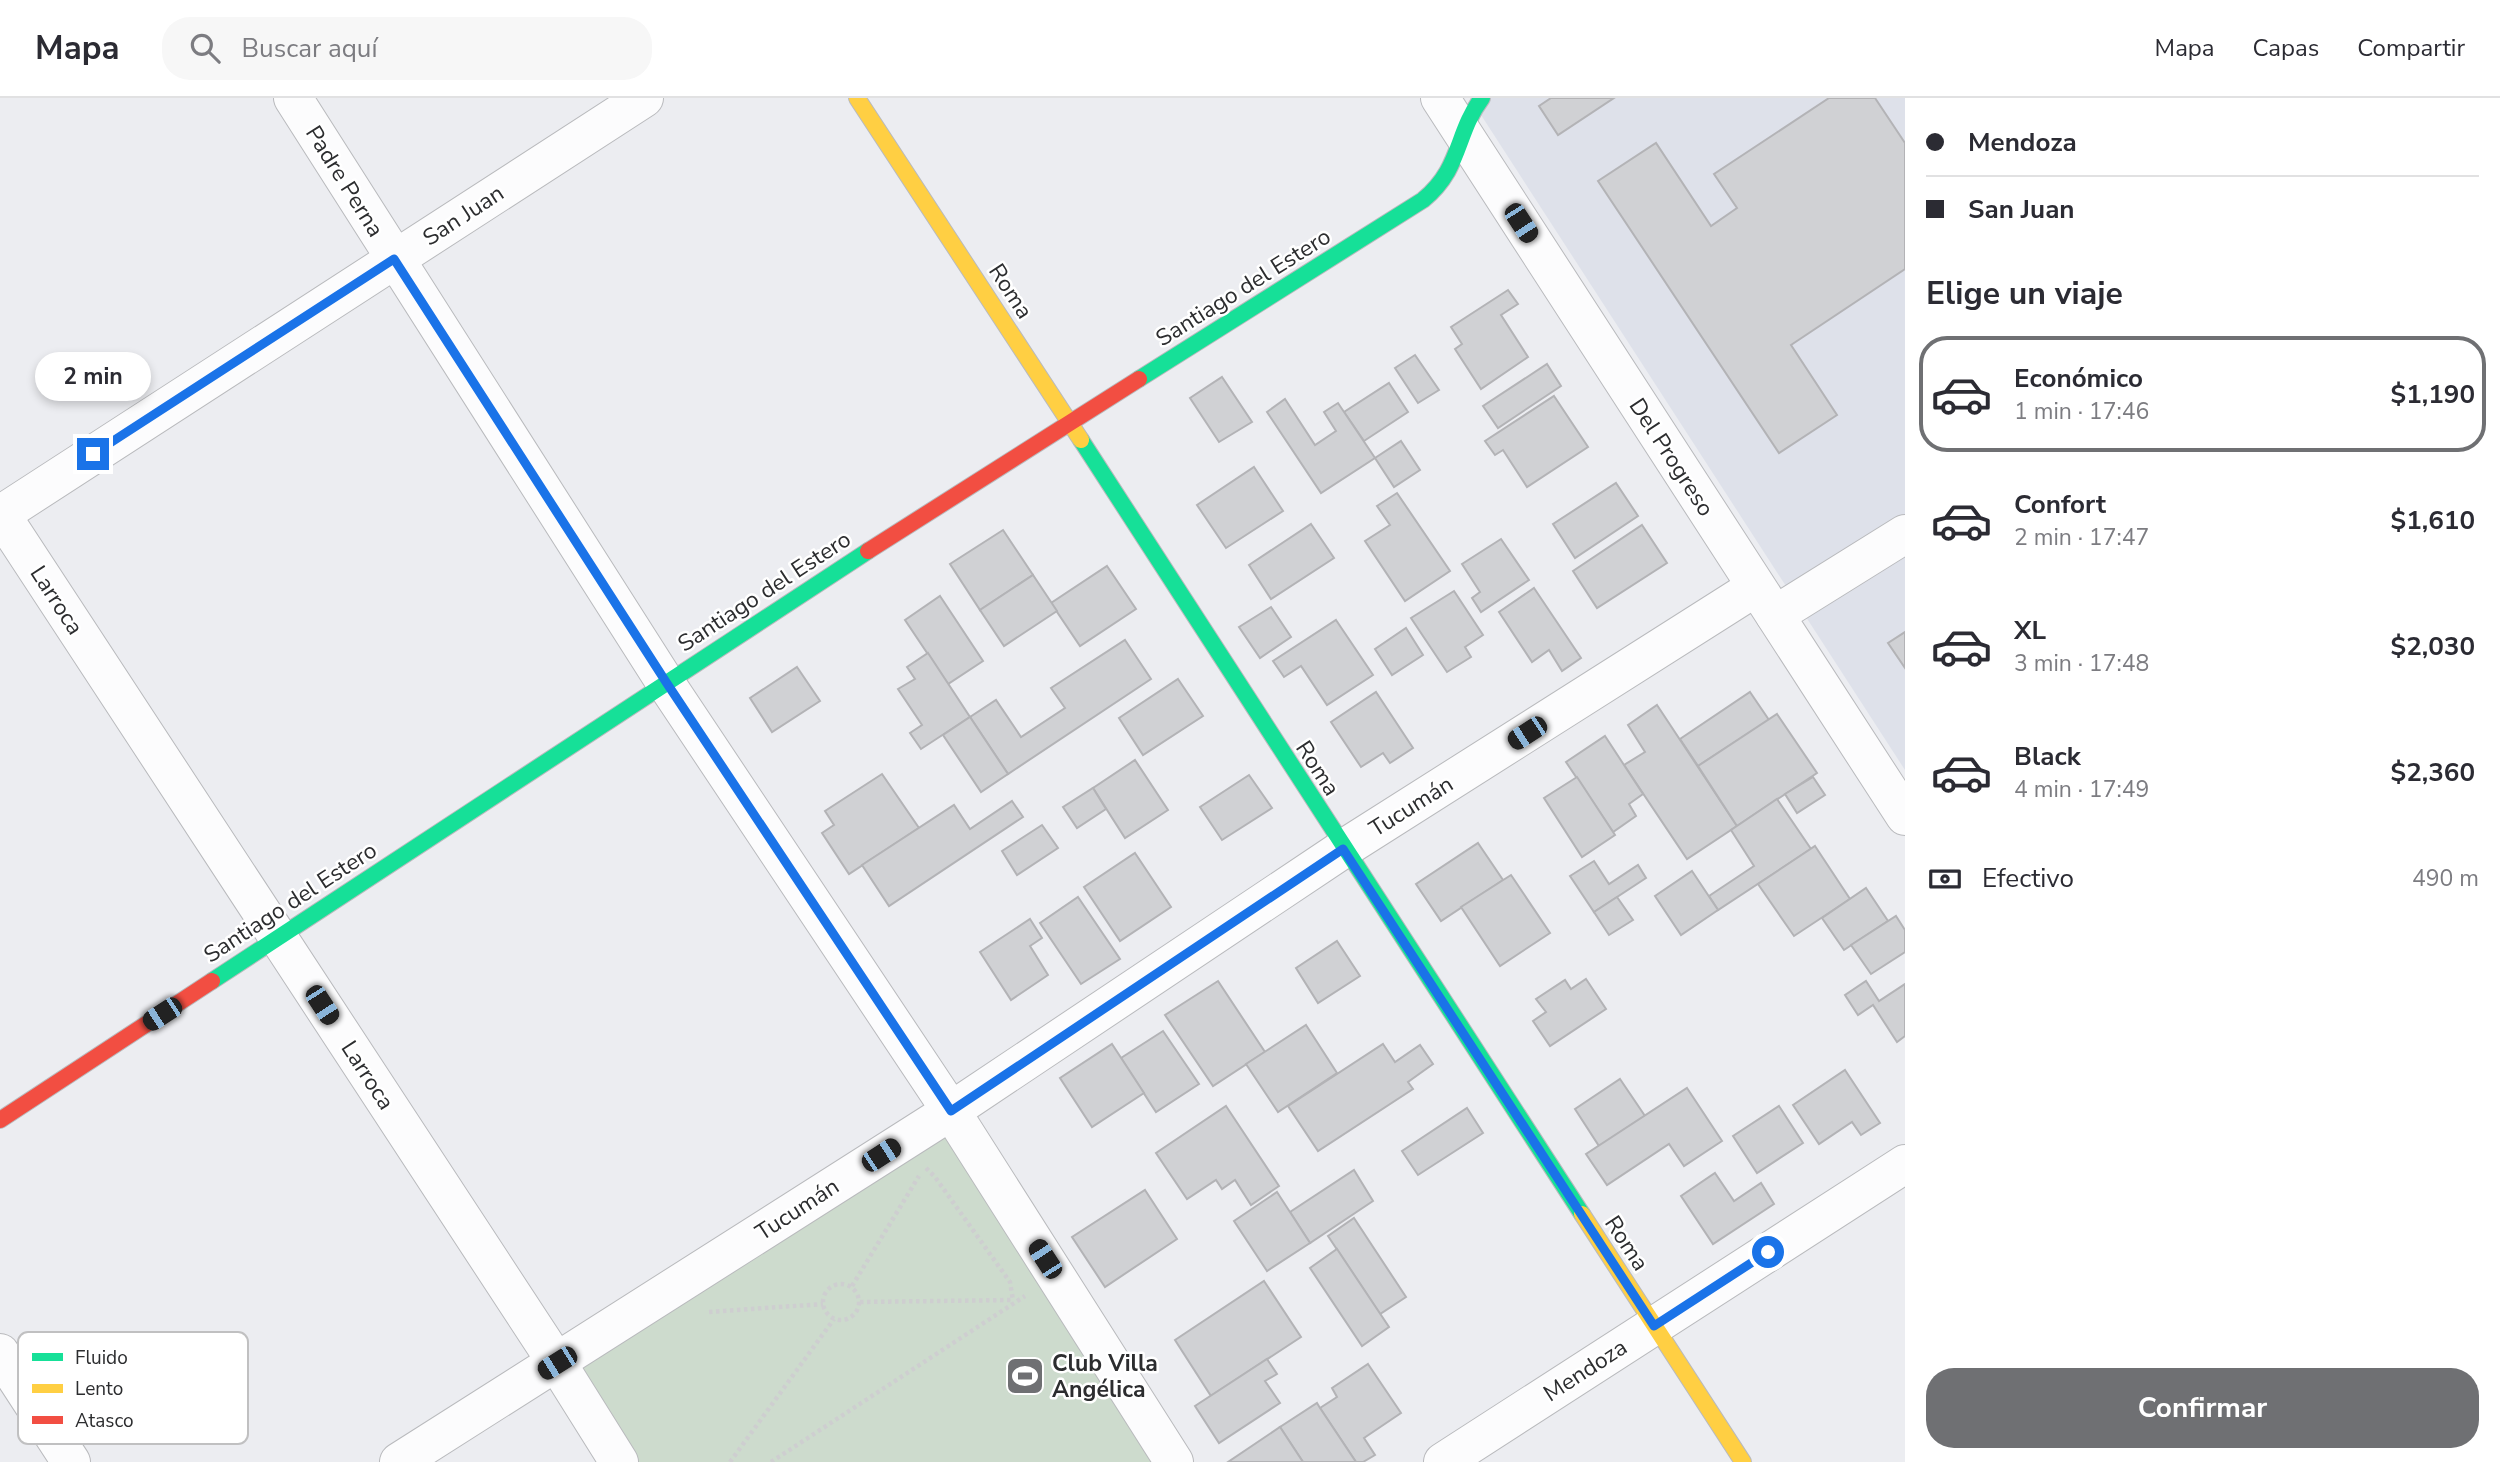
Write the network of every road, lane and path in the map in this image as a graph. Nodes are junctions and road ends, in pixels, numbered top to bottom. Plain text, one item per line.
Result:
1 (293, 98) edge
2 (644, 98) edge
3 (857, 98) edge
4 (1440, 98) edge
5 (1482, 98) edge
6 (1462, 133) junction
7 (394, 259) junction
8 (1070, 422) junction
9 (0, 514) edge
10 (1905, 534) edge
11 (1766, 601) junction
12 (666, 682) junction
13 (1905, 816) edge
14 (1343, 849) junction
15 (278, 938) junction
16 (0, 1120) edge
17 (958, 1123) junction
18 (1905, 1164) edge
19 (925, 1167) junction
20 (914, 1172) dead end
21 (1058, 1279) junction
22 (852, 1286) junction
23 (1015, 1300) junction
24 (860, 1302) junction
25 (823, 1304) junction
26 (695, 1312) dead end
27 (834, 1318) junction
28 (1654, 1326) junction
29 (0, 1353) edge
30 (557, 1363) junction
31 (18, 1380) edge
32 (60, 1444) edge
33 (72, 1462) edge
34 (399, 1462) edge
35 (619, 1462) edge
36 (730, 1462) edge
37 (771, 1462) edge
38 (1174, 1462) edge
39 (1443, 1462) edge
40 (1743, 1462) edge

1 - 7 street, Padre Perna
2 - 7 street, San Juan
3 - 8 street, Roma
4 - 6 street, Del Progreso
5 - 6 street, Santiago del Estero
6 - 8 street, Santiago del Estero
6 - 11 street, Del Progreso
7 - 9 street, San Juan
7 - 12 street, Padre Perna
8 - 12 street, Santiago del Estero
8 - 14 street, Roma
9 - 15 street, Larroca
10 - 11 street, Tucumán
11 - 13 street, Del Progreso
11 - 14 street, Tucumán
12 - 15 street, Santiago del Estero
12 - 17 street, Padre Perna
14 - 17 street, Tucumán
14 - 28 street, Roma
15 - 16 street, Santiago del Estero
15 - 30 street, Larroca
17 - 19 path
17 - 21 street, Padre Perna
17 - 30 street, Tucumán
18 - 28 street, Mendoza
19 - 20 path
19 - 22 path
19 - 23 path
21 - 23 path
21 - 38 street, Padre Perna
22 - 24 path
22 - 25 path
23 - 24 path
23 - 37 path
24 - 27 path
25 - 26 path
25 - 27 path
27 - 36 path
28 - 39 street, Mendoza
28 - 40 street, Roma
29 - 31 street
30 - 34 street, Tucumán
30 - 35 street, Larroca
32 - 33 street

